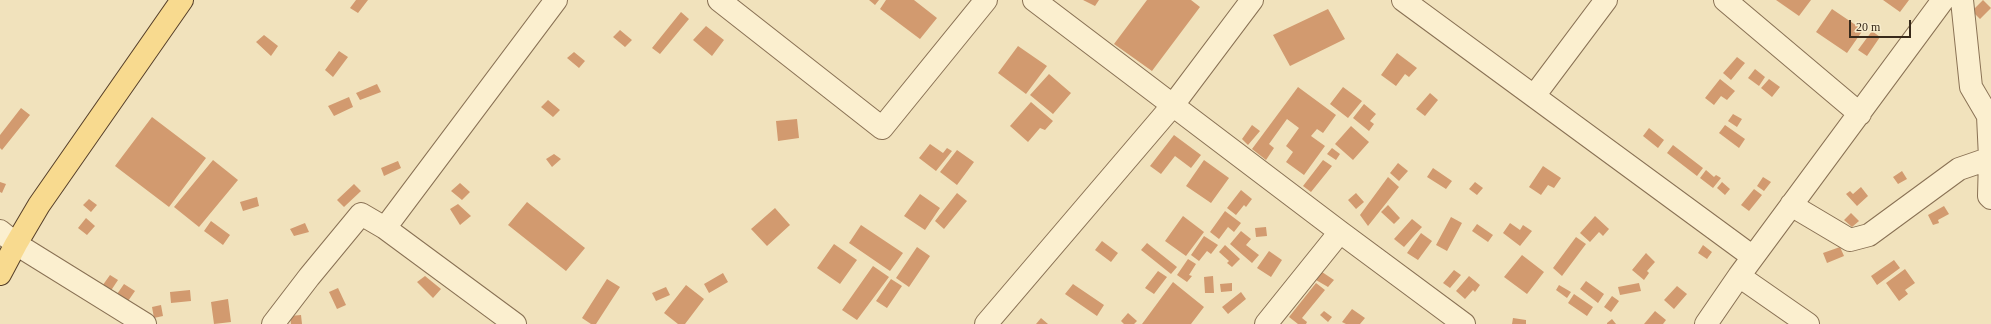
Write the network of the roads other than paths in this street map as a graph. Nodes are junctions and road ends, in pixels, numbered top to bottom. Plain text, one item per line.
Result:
1 (182, 0) edge
2 (556, 0) edge
3 (719, 0) edge
4 (986, 0) edge
5 (1034, 0) edge
6 (1252, 0) edge
7 (1403, 0) edge
8 (1606, 0) edge
9 (1725, 0) edge
10 (1943, 0) edge
11 (1962, 0) edge
12 (1534, 96) junction
13 (1173, 105) junction
14 (1860, 114) junction
15 (1990, 158) edge
16 (1991, 198) edge
17 (1792, 205) junction
18 (384, 228) junction
19 (1340, 232) junction
20 (8, 238) edge
21 (1753, 257) junction
22 (0, 274) edge
23 (1739, 276) junction
24 (146, 324) edge
25 (273, 324) edge
26 (515, 324) edge
27 (986, 324) edge
28 (1266, 324) edge
29 (1464, 324) edge
30 (1706, 324) edge
31 (1808, 324) edge

1 - 20 main road
2 - 18 street
3 - 4 street
5 - 13 street
6 - 13 street
7 - 12 street
8 - 12 street
9 - 14 street
10 - 14 street
11 - 15 street
12 - 21 street
13 - 19 street
13 - 27 street
14 - 17 street
15 - 16 street
15 - 17 street
17 - 21 street
18 - 25 street
18 - 26 street
19 - 28 street
19 - 29 street
20 - 22 main road
20 - 24 street
21 - 23 street
23 - 30 street
23 - 31 street

